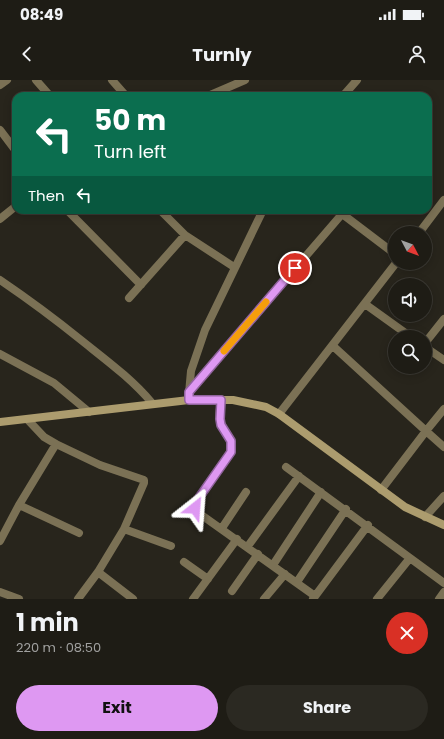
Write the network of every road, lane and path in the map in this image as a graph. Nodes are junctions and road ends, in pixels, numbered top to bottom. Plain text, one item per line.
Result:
1 (7, 80) edge
2 (36, 80) edge
3 (112, 80) edge
4 (245, 80) edge
5 (357, 80) edge
6 (0, 85) edge
7 (46, 92) edge
8 (122, 92) edge
9 (217, 92) edge
10 (346, 92) edge
11 (0, 130) edge
12 (12, 146) edge
13 (444, 201) edge
14 (12, 209) edge
15 (71, 214) edge
16 (164, 214) edge
17 (261, 214) edge
18 (338, 214) edge
19 (343, 214) edge
20 (0, 219) edge
21 (424, 226) edge
22 (185, 234) junction
23 (388, 249) edge
24 (234, 267) junction
25 (391, 270) edge
26 (0, 280) edge
27 (141, 285) junction
28 (129, 298) dead end
29 (365, 304) junction
30 (444, 319) edge
31 (401, 330) edge
32 (432, 334) edge
33 (333, 346) junction
34 (432, 352) edge
35 (0, 354) edge
36 (444, 360) edge
37 (189, 396) junction
38 (221, 400) junction
39 (152, 404) junction
40 (444, 409) edge
41 (89, 412) junction
42 (279, 414) junction
43 (28, 420) junction
44 (0, 422) edge
45 (426, 431) junction
46 (56, 444) junction
47 (444, 447) edge
48 (286, 467) dead end
49 (298, 476) junction
50 (381, 490) junction
51 (246, 492) dead end
52 (321, 492) junction
53 (444, 496) edge
54 (19, 506) junction
55 (346, 509) junction
56 (425, 517) junction
57 (368, 525) junction
58 (444, 525) edge
59 (222, 528) junction
60 (124, 529) junction
61 (79, 533) dead end
62 (237, 539) junction
63 (0, 541) edge
64 (171, 546) dead end
65 (248, 546) junction
66 (258, 554) junction
67 (410, 558) junction
68 (184, 562) dead end
69 (273, 565) junction
70 (98, 572) junction
71 (285, 574) junction
72 (208, 579) junction
73 (296, 582) junction
74 (444, 583) edge
75 (232, 591) dead end
76 (0, 592) edge
77 (444, 592) edge
78 (314, 597) edge
79 (19, 599) edge
80 (78, 599) edge
81 (133, 599) edge
82 (193, 599) edge
83 (264, 599) edge
84 (377, 599) edge
85 (439, 599) edge

1 - 6 street
2 - 7 street
3 - 8 street
4 - 9 street
5 - 10 street
11 - 12 street
13 - 21 street
14 - 20 street
15 - 27 street
16 - 22 street
17 - 24 street
18 - 37 street
19 - 23 street
22 - 24 street
22 - 27 street
24 - 37 street
25 - 29 street
26 - 39 street
27 - 28 street
29 - 31 street
29 - 33 street
30 - 32 street
33 - 42 street
33 - 45 street
34 - 36 street
35 - 41 street
37 - 38 main road
37 - 39 main road
38 - 42 main road
38 - 59 street
39 - 41 main road
40 - 45 street
41 - 43 main road
42 - 50 main road
43 - 44 main road
43 - 46 street
45 - 47 street
45 - 50 street
46 - 54 street
46 - 60 street
48 - 49 street
49 - 52 street
49 - 65 street
50 - 56 main road
51 - 59 street
52 - 55 street
52 - 69 street
53 - 56 street
54 - 61 street
54 - 63 street
55 - 57 street
55 - 73 street
56 - 58 main road
57 - 67 street
57 - 78 street
59 - 62 street
60 - 64 street
60 - 70 street
62 - 65 street
62 - 72 street
65 - 66 street
66 - 69 street
66 - 75 street
67 - 74 street
67 - 84 street
68 - 72 street
69 - 71 street
70 - 80 street
70 - 81 street
71 - 73 street
71 - 83 street
72 - 82 street
73 - 78 street
76 - 79 street
77 - 85 street

